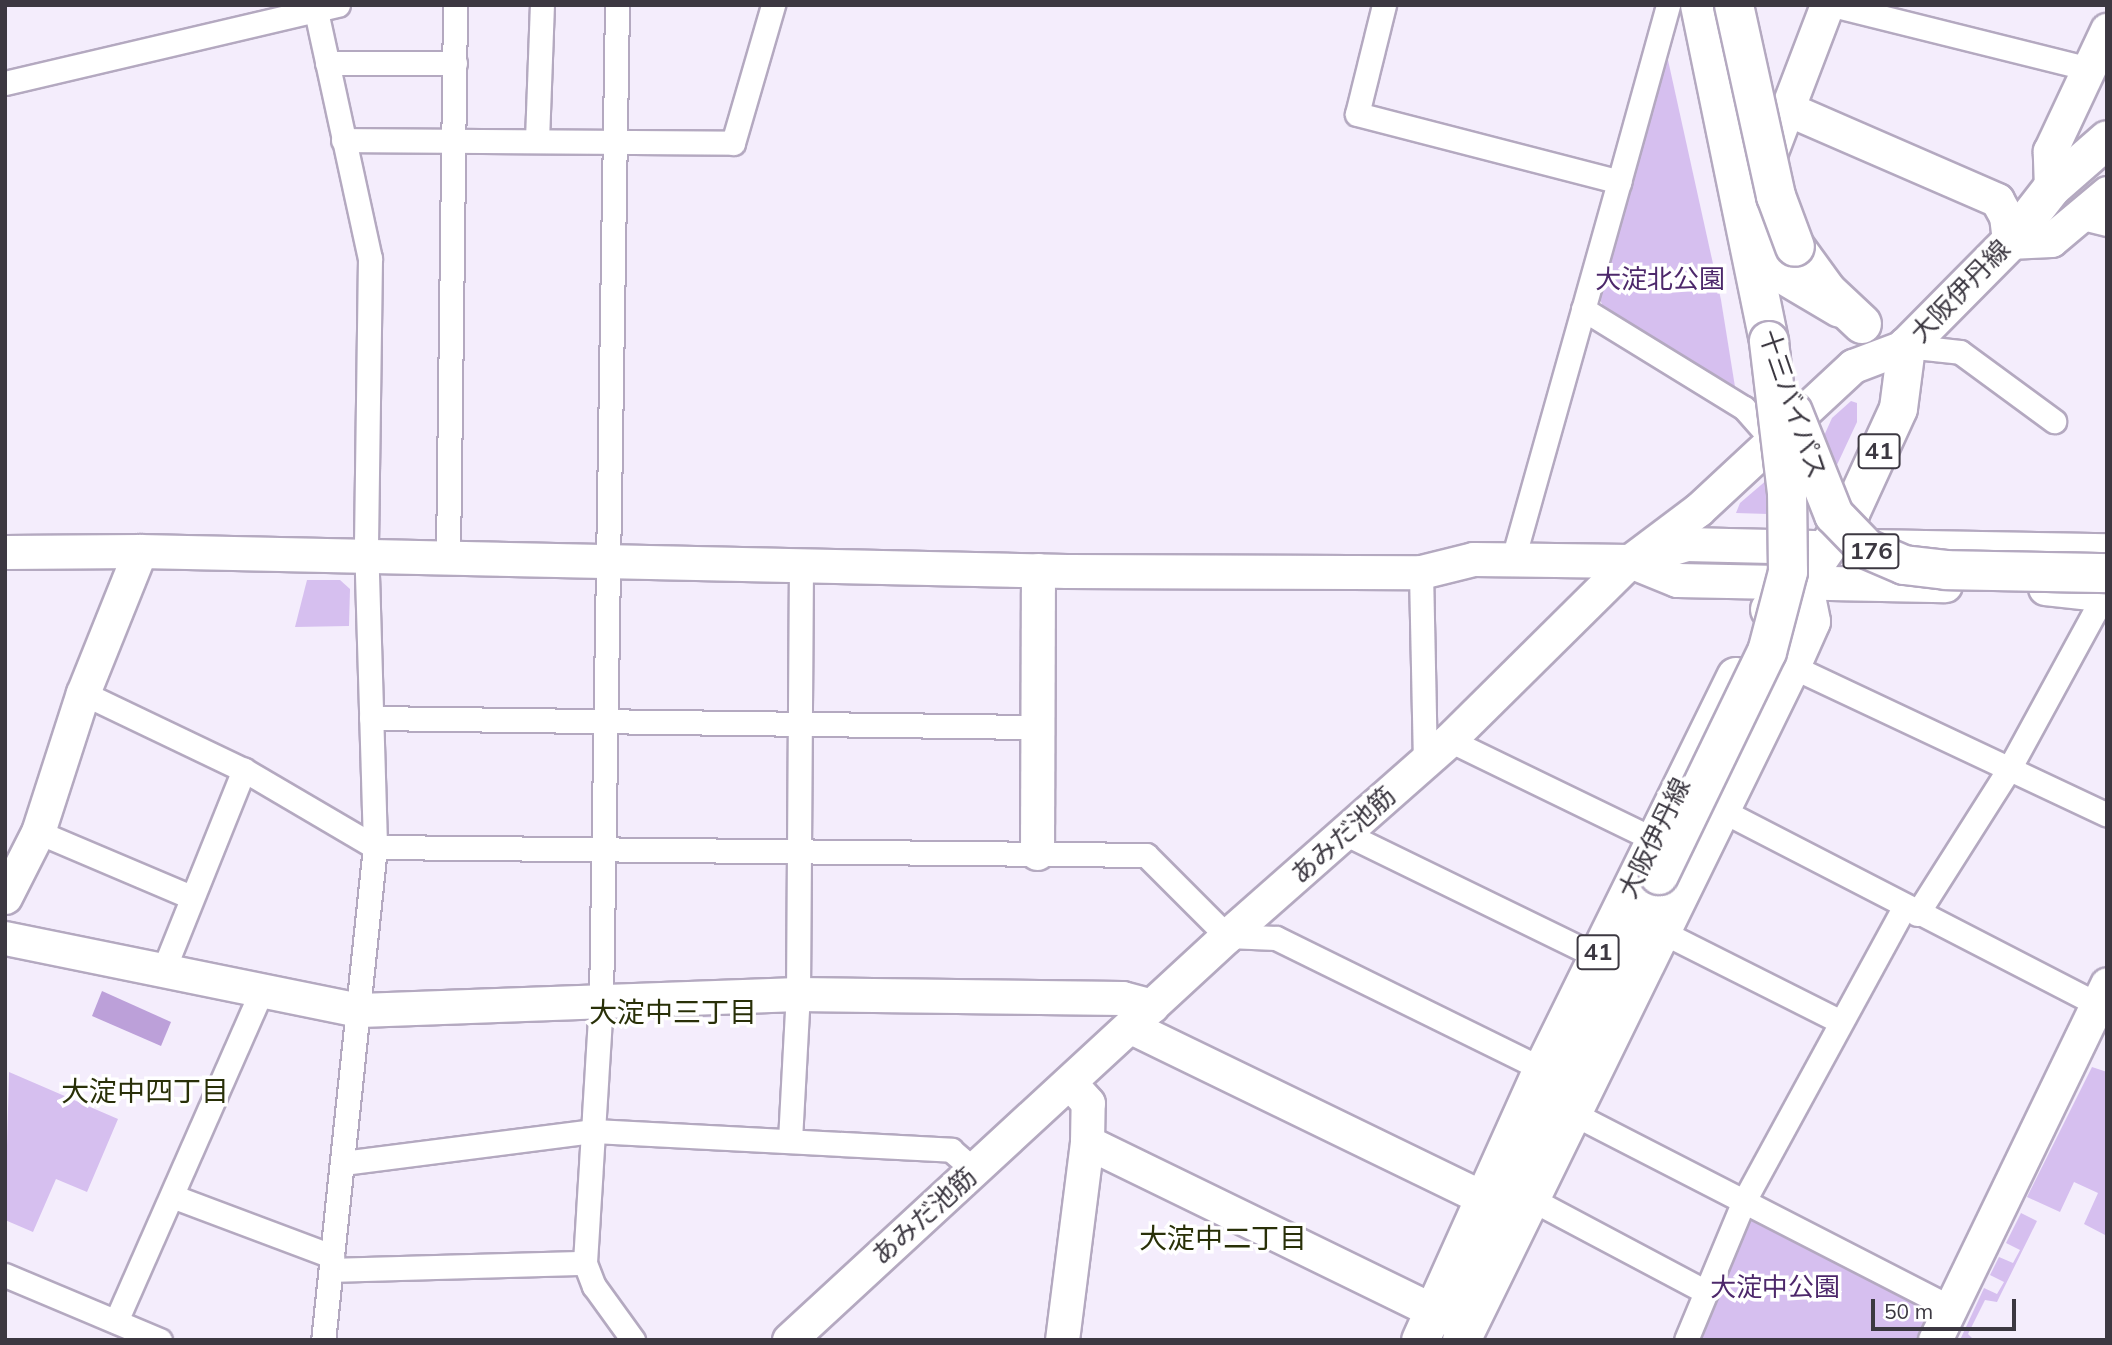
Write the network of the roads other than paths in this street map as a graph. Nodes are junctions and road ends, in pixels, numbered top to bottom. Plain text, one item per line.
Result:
1 (455, 5) edge
2 (542, 5) edge
3 (617, 5) edge
4 (774, 5) edge
5 (1384, 5) edge
6 (1668, 5) edge
7 (1700, 5) edge
8 (1734, 5) edge
9 (1827, 5) edge
10 (1833, 5) edge
11 (327, 8) edge
12 (2100, 51) edge
13 (327, 63) junction
14 (454, 63) junction
15 (5, 83) edge
16 (1788, 109) junction
17 (454, 138) junction
18 (537, 139) junction
19 (2107, 139) edge
20 (343, 140) junction
21 (615, 141) junction
22 (1619, 182) junction
23 (2051, 188) junction
24 (2107, 193) edge
25 (2093, 221) edge
26 (2009, 242) junction
27 (1583, 309) junction
28 (1862, 324) junction
29 (1769, 341) junction
30 (1906, 346) junction
31 (2054, 421) dead end
32 (1774, 442) junction
33 (1827, 547) junction
34 (2107, 550) edge
35 (140, 551) junction
36 (5, 552) edge
37 (366, 556) junction
38 (448, 556) junction
39 (1513, 559) junction
40 (1630, 561) junction
41 (607, 564) junction
42 (801, 566) junction
43 (1038, 570) junction
44 (1421, 572) junction
45 (1803, 581) junction
46 (2106, 588) edge
47 (1791, 666) junction
48 (83, 693) junction
49 (371, 718) junction
50 (605, 720) junction
51 (803, 725) junction
52 (1036, 727) junction
53 (1437, 751) junction
54 (2009, 768) junction
55 (244, 770) junction
56 (1721, 810) junction
57 (2107, 815) edge
58 (38, 832) junction
59 (1346, 834) junction
60 (375, 847) junction
61 (801, 848) junction
62 (601, 851) junction
63 (1037, 853) junction
64 (1656, 857) junction
65 (5, 897) edge
66 (191, 897) junction
67 (1911, 910) junction
68 (1662, 932) junction
69 (1227, 936) junction
70 (5, 938) edge
71 (1596, 956) junction
72 (163, 971) junction
73 (262, 990) junction
74 (798, 994) junction
75 (2102, 994) edge
76 (601, 1001) junction
77 (360, 1010) junction
78 (1141, 1017) junction
79 (1840, 1022) junction
80 (1542, 1069) junction
81 (1070, 1083) junction
82 (1574, 1114) junction
83 (594, 1132) junction
84 (790, 1140) junction
85 (1087, 1142) junction
86 (343, 1163) junction
87 (974, 1170) junction
88 (172, 1196) junction
89 (1481, 1197) junction
90 (1531, 1199) junction
91 (1744, 1200) junction
92 (331, 1263) junction
93 (585, 1263) junction
94 (5, 1275) edge
95 (1706, 1292) junction
96 (1952, 1308) junction
97 (117, 1321) junction
98 (1454, 1331) edge
99 (160, 1340) edge
100 (323, 1340) edge
101 (633, 1340) edge
102 (789, 1340) edge
103 (1062, 1340) edge
104 (1686, 1340) edge
105 (1935, 1340) edge

1 - 14 street
2 - 18 street
3 - 21 street
4 - 21 street
5 - 22 street
6 - 22 street
7 - 29 highway, 十三バイパス / 176
8 - 28 highway, bridge
9 - 16 street
10 - 12 street
11 - 13 street
11 - 15 street
12 - 23 street
13 - 14 street
13 - 20 street
14 - 17 street
16 - 26 street
16 - 28 street
17 - 18 street
17 - 20 street
17 - 38 street
18 - 21 street
19 - 23 main road, 大阪伊丹線
20 - 37 street
21 - 41 street
22 - 27 street
23 - 26 main road, 大阪伊丹線
24 - 25 street
25 - 26 street
26 - 30 main road, 大阪伊丹線
27 - 32 street
27 - 39 street
28 - 30 street
29 - 46 highway, 十三バイパス / 176, bridge
29 - 64 highway, bridge
30 - 31 street
30 - 32 street, あみだ池筋
30 - 33 main road, 大阪伊丹線 / 41
32 - 40 street, あみだ池筋
33 - 34 street
33 - 40 street
33 - 45 main road, 大阪伊丹線 / 41
35 - 36 street
35 - 37 street
35 - 48 street
37 - 38 street
37 - 49 street
38 - 41 street
39 - 40 street
39 - 44 street
40 - 45 street
40 - 53 street, あみだ池筋
41 - 42 street
41 - 50 street
42 - 43 street
42 - 51 street
43 - 44 street
43 - 52 street
44 - 53 street
45 - 46 street
45 - 47 main road, 大阪伊丹線 / 41
45 - 64 main road, 大阪伊丹線 / 41
46 - 54 street
47 - 54 street
47 - 56 main road, 大阪伊丹線 / 41
48 - 55 street
48 - 58 street
49 - 50 street
49 - 60 street
50 - 51 street
50 - 62 street
51 - 52 street
51 - 61 street
52 - 63 street
53 - 59 street, あみだ池筋
53 - 64 street
54 - 57 street
54 - 67 street
55 - 60 street
55 - 66 street
56 - 67 street
56 - 68 main road, 大阪伊丹線 / 41
58 - 65 street
58 - 66 street
59 - 69 street, あみだ池筋
59 - 71 street
60 - 62 street
60 - 77 street
61 - 62 street
61 - 63 street
61 - 74 street
62 - 76 street
63 - 69 street
64 - 71 main road, 大阪伊丹線 / 41
64 - 98 highway
66 - 72 street
67 - 75 street
67 - 79 street
68 - 79 street
68 - 82 main road, 大阪伊丹線 / 41
69 - 78 street, あみだ池筋
69 - 80 street
70 - 72 street
71 - 80 main road, 大阪伊丹線 / 41
72 - 73 street
73 - 77 street
73 - 88 street
74 - 76 street
74 - 78 street
74 - 84 street
75 - 96 street
76 - 77 street
76 - 83 street
77 - 86 street
78 - 81 street, あみだ池筋
78 - 89 street
79 - 91 street
80 - 89 main road, 大阪伊丹線 / 41
81 - 85 street
81 - 87 street, あみだ池筋
82 - 90 main road, 大阪伊丹線 / 41
82 - 91 street
83 - 84 street
83 - 86 street
83 - 93 street
84 - 87 street
85 - 98 street
85 - 103 street
86 - 92 street
87 - 102 street, あみだ池筋
88 - 92 street
88 - 97 street
89 - 98 main road, 大阪伊丹線 / 41
90 - 95 street
90 - 98 main road, 大阪伊丹線 / 41
91 - 95 street
91 - 96 street
92 - 93 street
92 - 100 street
93 - 101 street
94 - 97 street
95 - 104 street
96 - 105 street
97 - 99 street

